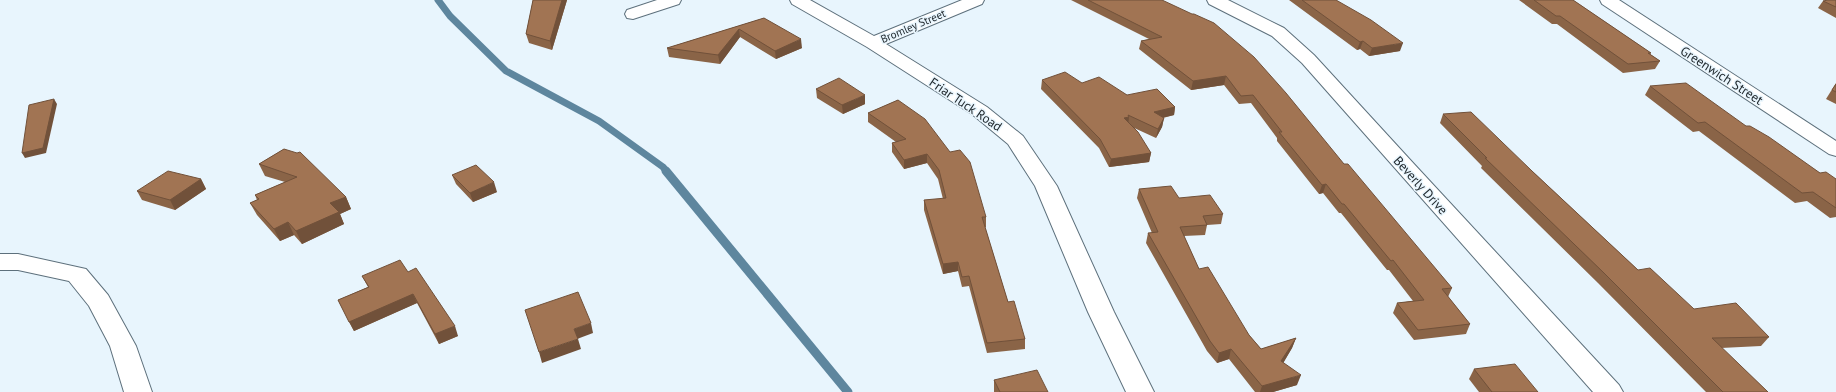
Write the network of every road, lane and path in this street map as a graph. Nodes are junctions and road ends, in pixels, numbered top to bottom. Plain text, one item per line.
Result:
1 (674, 0) edge
2 (798, 0) edge
3 (976, 0) edge
4 (1215, 0) edge
5 (1608, 0) edge
6 (633, 14) dead end
7 (872, 43) junction
8 (1836, 150) edge
9 (0, 262) edge
10 (138, 392) edge
11 (1140, 392) edge
12 (1609, 392) edge

1 - 6 street
2 - 7 street, Friar Tuck Road
3 - 7 street, Bromley Street
4 - 12 street, Beverly Drive
5 - 8 street, Greenwich Street
7 - 11 street, Friar Tuck Road
9 - 10 street

